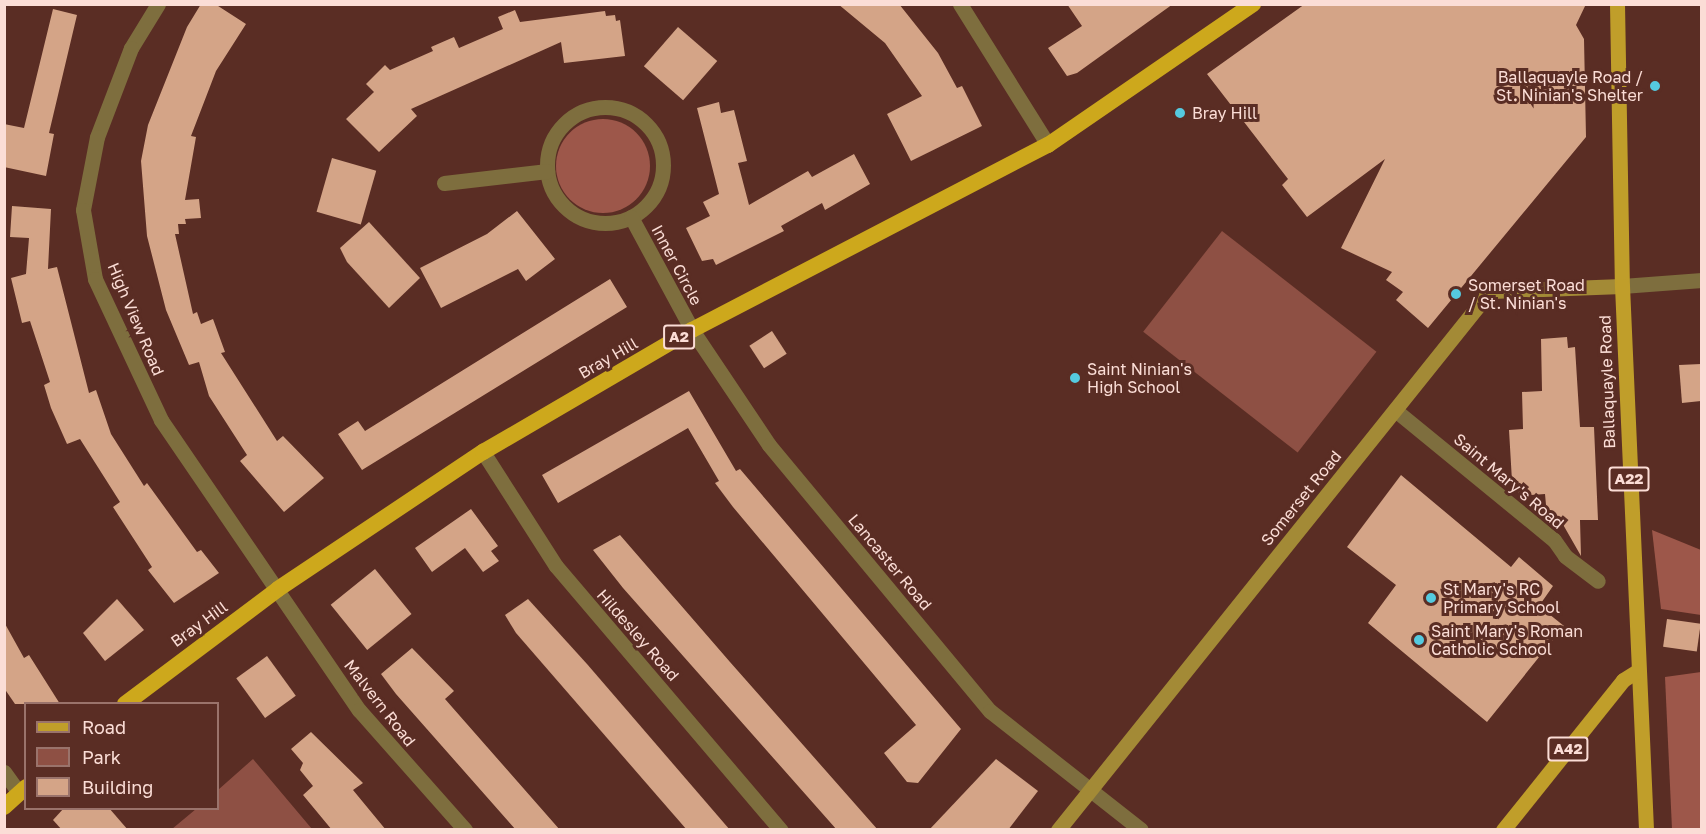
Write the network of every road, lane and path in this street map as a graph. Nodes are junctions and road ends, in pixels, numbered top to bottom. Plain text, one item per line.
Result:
1 (158, 4) edge
2 (960, 4) edge
3 (1253, 4) edge
4 (1617, 4) edge
5 (1048, 145) junction
6 (547, 171) junction
7 (444, 183) dead end
8 (631, 217) junction
9 (1701, 280) edge
10 (1622, 286) junction
11 (692, 330) junction
12 (1395, 410) junction
13 (483, 452) junction
14 (1598, 581) dead end
15 (278, 589) junction
16 (1636, 672) junction
17 (128, 702) edge
18 (4, 772) edge
19 (1090, 789) junction
20 (22, 790) edge
21 (4, 807) edge
22 (465, 830) edge
23 (782, 830) edge
24 (1058, 830) edge
25 (1141, 830) edge
26 (1503, 830) edge
27 (1646, 830) edge

1 - 15 street, High View Road
2 - 5 street
3 - 5 highway, Bray Hill / A2
4 - 10 main road, Ballaquayle Road / A22
5 - 11 highway, Bray Hill / A2
6 - 7 street
6 - 8 street, Inner Circle
6 - 8 street, Inner Circle
8 - 11 street, Inner Circle
9 - 10 street
10 - 12 main road, Somerset Road
10 - 16 main road, Ballaquayle Road / A22
11 - 13 highway, Bray Hill / A2
11 - 19 street, Lancaster Road
12 - 14 street, Saint Mary's Road
12 - 19 main road, Somerset Road
13 - 15 highway, Bray Hill / A2
13 - 23 street, Hildesley Road
15 - 17 highway, Bray Hill / A2
15 - 22 street, Malvern Road
16 - 26 main road, A42
16 - 27 main road, Ballaquayle Road / A22
18 - 20 street
19 - 24 main road, Somerset Road
19 - 25 street, Lancaster Road
20 - 21 highway

